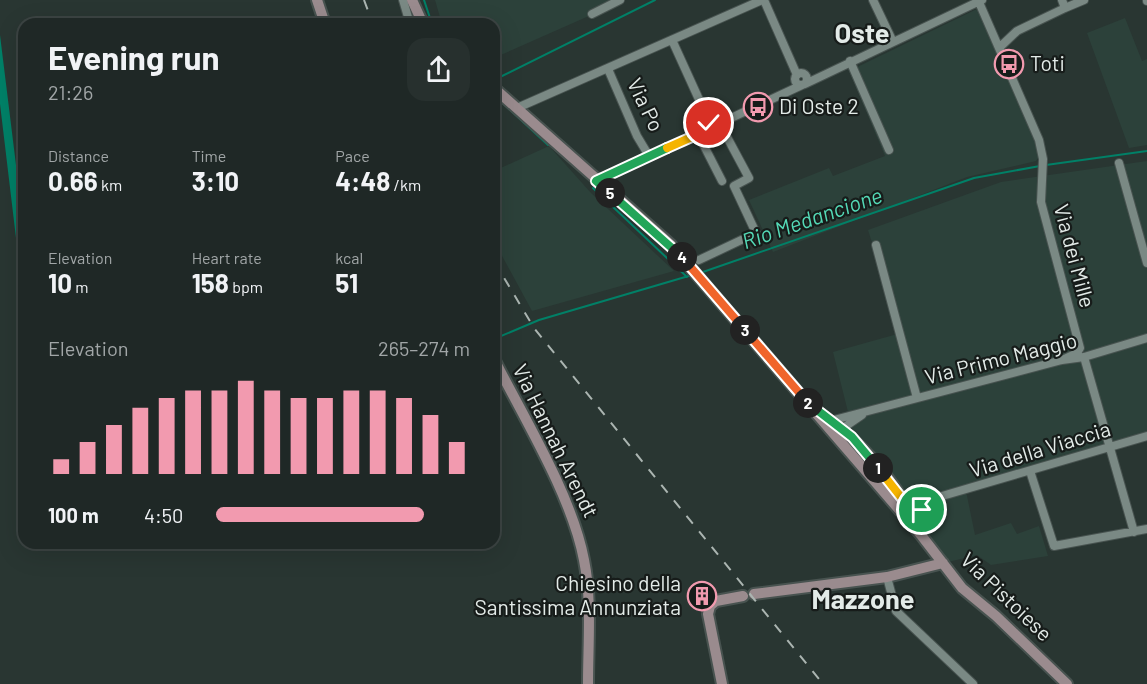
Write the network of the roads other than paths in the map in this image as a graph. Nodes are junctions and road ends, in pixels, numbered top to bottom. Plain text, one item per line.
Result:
1 (317, 0) edge
2 (403, 0) edge
3 (412, 0) edge
4 (620, 0) edge
5 (763, 0) edge
6 (873, 0) edge
7 (1062, 0) edge
8 (1084, 0) edge
9 (980, 1) edge
10 (1065, 8) junction
11 (592, 14) dead end
12 (323, 18) edge
13 (408, 18) edge
14 (420, 18) edge
15 (672, 40) junction
16 (893, 42) junction
17 (1000, 47) junction
18 (850, 61) junction
19 (608, 69) junction
20 (835, 69) junction
21 (801, 75) junction
22 (804, 85) junction
23 (500, 93) edge
24 (517, 108) junction
25 (720, 124) junction
26 (712, 128) junction
27 (698, 134) junction
28 (889, 150) dead end
29 (649, 156) junction
30 (1119, 163) dead end
31 (596, 181) junction
32 (722, 181) dead end
33 (876, 245) dead end
34 (1147, 262) edge
35 (695, 264) junction
36 (1147, 338) edge
37 (1084, 357) junction
38 (1062, 360) junction
39 (500, 372) edge
40 (917, 398) junction
41 (814, 410) junction
42 (863, 414) junction
43 (830, 421) junction
44 (1147, 436) edge
45 (843, 438) junction
46 (1108, 448) junction
47 (1030, 471) junction
48 (937, 499) junction
49 (895, 505) junction
50 (908, 506) junction
51 (1147, 529) edge
52 (1134, 532) junction
53 (921, 535) junction
54 (943, 562) junction
55 (887, 577) junction
56 (588, 684) edge
57 (722, 684) edge
58 (973, 684) edge
59 (1067, 684) edge

1 - 12 street
2 - 13 street
3 - 14 street
4 - 11 street
5 - 15 street
5 - 21 street
6 - 16 street
7 - 10 street
8 - 10 street
9 - 16 street
9 - 17 street
10 - 17 street
15 - 19 street
15 - 26 street
16 - 18 street
17 - 38 street, Via dei Mille
18 - 20 street
18 - 28 street
19 - 24 street
19 - 29 street, Via Po
20 - 21 street
20 - 22 street
21 - 22 street
22 - 25 street
23 - 24 street, Via Pistoiese
24 - 31 street, Via Pistoiese
25 - 26 street
25 - 35 street
26 - 27 street
27 - 29 street
27 - 32 street
29 - 31 street
30 - 34 street
31 - 35 street, Via Pistoiese
33 - 40 street
35 - 41 street, Via Pistoiese
36 - 37 street, Via Primo Maggio
37 - 38 street, Via Primo Maggio
37 - 46 street
38 - 40 street, Via Primo Maggio
39 - 56 street, Via Hannah Arendt
40 - 42 street, Via Primo Maggio
41 - 43 street, Via Pistoiese
41 - 45 street, Via Pistoiese
42 - 43 street, Via Primo Maggio
42 - 45 street, Via Primo Maggio
43 - 45 street, Via Pistoiese
44 - 46 street, Via della Viaccia
45 - 49 street, Via Pistoiese
45 - 50 street, Via Pistoiese
46 - 47 street, Via della Viaccia
46 - 52 street
47 - 48 street, Via della Viaccia
47 - 52 street
48 - 50 street, Via della Viaccia
48 - 53 street
49 - 50 street
49 - 53 street, Via Pistoiese
50 - 53 street, Via Pistoiese
51 - 52 street
53 - 54 street, Via Pistoiese
54 - 55 street
54 - 59 street, Via Pistoiese
55 - 57 street
55 - 58 street

